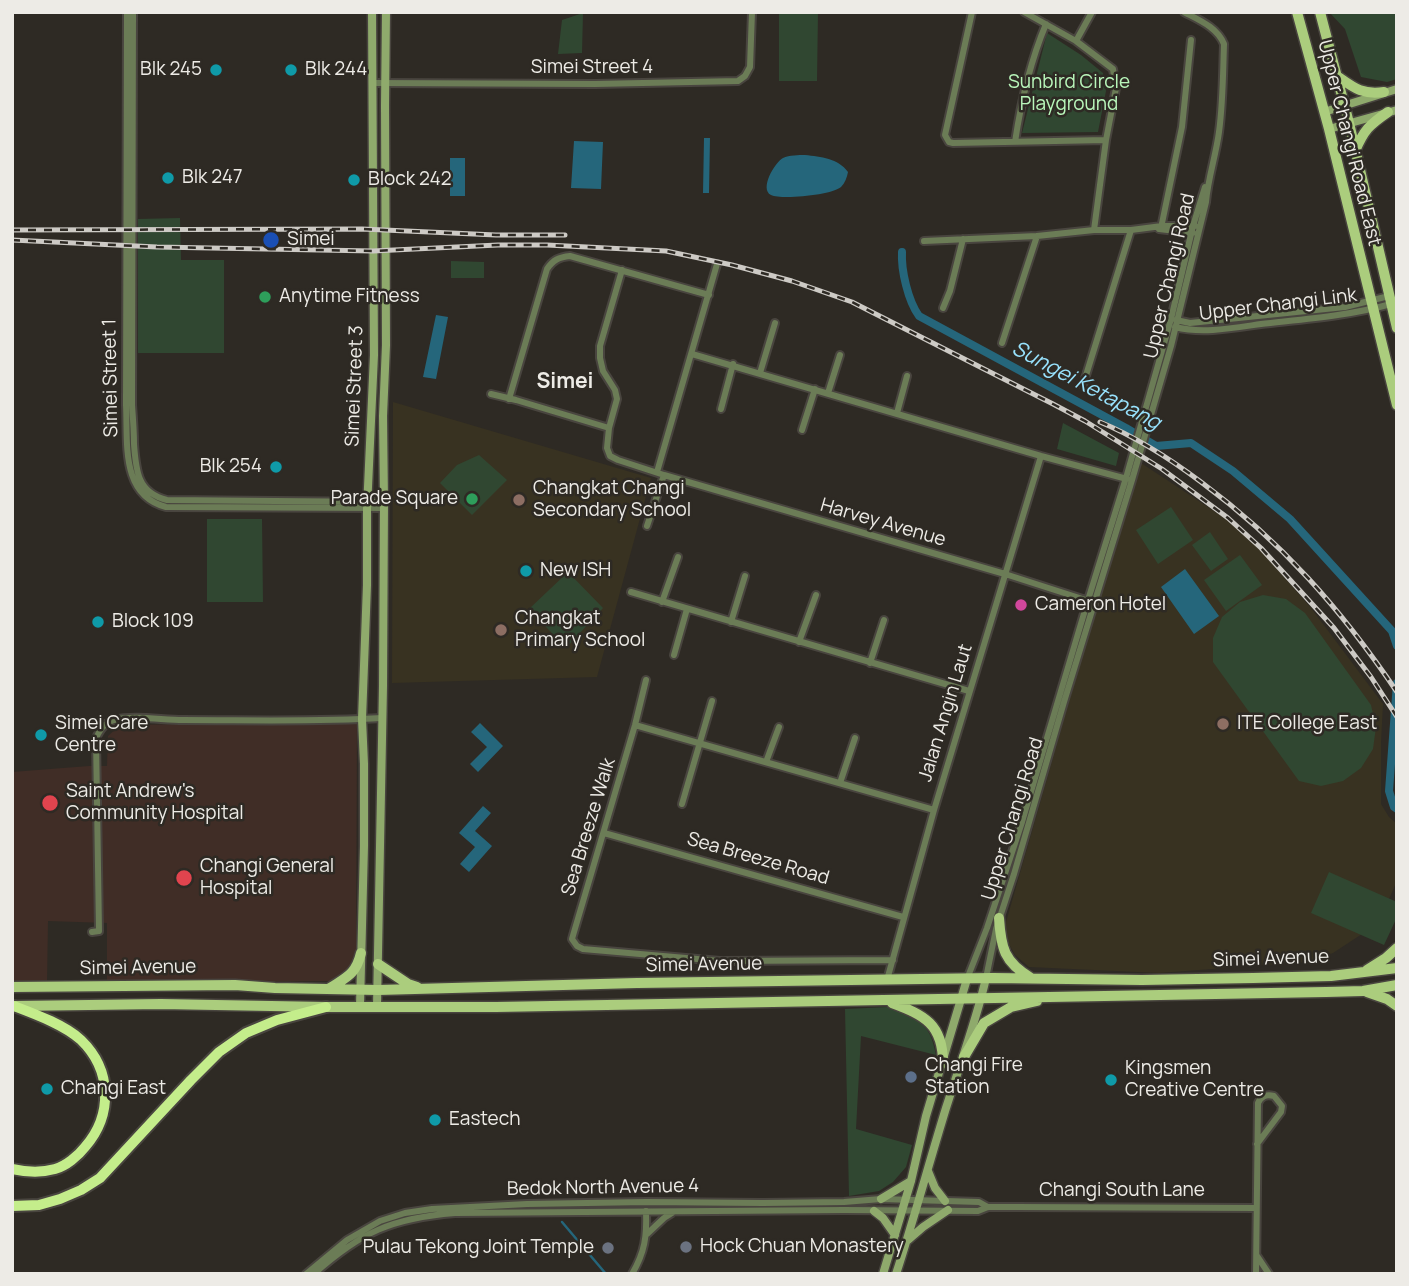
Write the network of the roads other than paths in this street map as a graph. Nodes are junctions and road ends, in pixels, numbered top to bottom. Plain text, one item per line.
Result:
1 (127, 12) edge
2 (133, 12) edge
3 (372, 12) edge
4 (386, 12) edge
5 (752, 12) edge
6 (972, 12) edge
7 (1024, 12) edge
8 (1093, 12) edge
9 (1184, 12) edge
10 (1297, 12) edge
11 (1320, 12) edge
12 (1046, 24) junction
13 (1191, 40) dead end
14 (1076, 41) junction
15 (1337, 76) junction
16 (372, 82) junction
17 (386, 83) junction
18 (1397, 89) edge
19 (1384, 92) junction
20 (1345, 106) junction
21 (1392, 111) edge
22 (1324, 112) junction
23 (1349, 123) junction
24 (1329, 129) junction
25 (1106, 140) junction
26 (1015, 142) junction
27 (1355, 151) junction
28 (1160, 228) junction
29 (1196, 229) junction
30 (1094, 230) junction
31 (1131, 230) junction
32 (1037, 236) junction
33 (963, 239) junction
34 (924, 241) dead end
35 (717, 264) dead end
36 (622, 270) junction
37 (709, 295) junction
38 (1390, 300) junction
39 (1372, 305) junction
40 (943, 308) dead end
41 (775, 323) dead end
42 (1174, 323) junction
43 (1397, 328) edge
44 (1002, 343) dead end
45 (692, 354) junction
46 (840, 355) dead end
47 (733, 364) junction
48 (761, 373) junction
49 (907, 376) dead end
50 (1083, 385) dead end
51 (815, 389) junction
52 (828, 393) junction
53 (491, 394) dead end
54 (509, 398) junction
55 (1397, 405) edge
56 (721, 409) dead end
57 (897, 413) junction
58 (609, 428) junction
59 (802, 430) dead end
60 (1041, 456) junction
61 (660, 474) junction
62 (1129, 479) junction
63 (367, 505) junction
64 (384, 505) junction
65 (647, 526) dead end
66 (678, 557) dead end
67 (1005, 574) junction
68 (745, 576) dead end
69 (631, 592) dead end
70 (816, 595) dead end
71 (1091, 601) junction
72 (662, 602) junction
73 (687, 610) junction
74 (884, 620) dead end
75 (731, 622) junction
76 (799, 642) junction
77 (674, 655) dead end
78 (870, 663) junction
79 (646, 680) dead end
80 (969, 691) junction
81 (712, 701) dead end
82 (382, 718) junction
83 (362, 719) junction
84 (635, 725) junction
85 (779, 727) dead end
86 (855, 738) dead end
87 (700, 743) junction
88 (382, 754) junction
89 (766, 762) junction
90 (364, 764) junction
91 (840, 783) junction
92 (682, 804) dead end
93 (934, 810) junction
94 (604, 832) junction
95 (903, 917) junction
96 (999, 918) junction
97 (92, 932) dead end
98 (1397, 948) edge
99 (361, 953) junction
100 (893, 960) junction
101 (378, 964) junction
102 (1397, 968) edge
103 (1363, 972) junction
104 (985, 978) junction
105 (1031, 978) junction
106 (967, 979) junction
107 (887, 980) junction
108 (1397, 985) edge
109 (12, 987) edge
110 (329, 988) junction
111 (421, 988) junction
112 (360, 989) junction
113 (378, 990) junction
114 (1363, 991) junction
115 (1058, 996) junction
116 (962, 997) junction
117 (981, 998) junction
118 (887, 1001) junction
119 (13, 1006) edge
120 (360, 1006) junction
121 (377, 1006) junction
122 (1397, 1006) edge
123 (326, 1007) junction
124 (964, 1057) junction
125 (943, 1063) junction
126 (1257, 1144) junction
127 (12, 1169) edge
128 (928, 1171) junction
129 (911, 1181) junction
130 (881, 1199) junction
131 (905, 1200) junction
132 (920, 1200) junction
133 (945, 1201) junction
134 (646, 1202) junction
135 (12, 1206) edge
136 (988, 1207) junction
137 (1256, 1208) junction
138 (917, 1210) junction
139 (948, 1210) junction
140 (646, 1211) junction
141 (874, 1211) junction
142 (902, 1211) junction
143 (674, 1212) junction
144 (647, 1234) junction
145 (895, 1235) junction
146 (907, 1241) junction
147 (1256, 1255) junction
148 (306, 1274) edge
149 (314, 1274) edge
150 (632, 1274) edge
151 (883, 1274) edge
152 (896, 1274) edge
153 (1256, 1274) edge
154 (1269, 1274) edge

1 - 63 street, Simei Street 1
2 - 63 street, Simei Street 1
3 - 16 main road, Simei Street 3
4 - 17 main road, Simei Street 3
5 - 17 street, Simei Street 4
6 - 26 street
7 - 12 street
8 - 14 street
9 - 29 street, Upper Changi Road
10 - 22 main road, Upper Changi Road East
11 - 15 main road, Upper Changi Road East
12 - 14 street
12 - 26 street
13 - 28 street
14 - 25 street
15 - 19 main road
15 - 20 main road, Upper Changi Road East
16 - 17 street, Simei Street 4
16 - 63 main road, Simei Street 3
17 - 64 main road, Simei Street 3
18 - 19 main road
19 - 20 main road
20 - 22 main road
20 - 23 main road, Upper Changi Road East
21 - 23 main road
21 - 27 main road
22 - 24 main road, Upper Changi Road East
23 - 24 main road
23 - 27 main road, Upper Changi Road East
24 - 39 main road, Upper Changi Road East
25 - 26 street
25 - 30 street
27 - 38 main road, Upper Changi Road East
28 - 29 street
28 - 31 street
29 - 42 street, Upper Changi Road
30 - 31 street
30 - 32 street
31 - 50 street
32 - 33 street
32 - 44 street
33 - 34 street
33 - 40 street
35 - 37 street
36 - 37 street
36 - 54 street
36 - 58 street
37 - 45 street
38 - 39 street, Upper Changi Link
38 - 43 main road, Upper Changi Road East
39 - 42 street, Upper Changi Link
39 - 55 main road, Upper Changi Road East
41 - 48 street
42 - 62 street, Upper Changi Road
45 - 47 street
45 - 61 street
46 - 52 street
47 - 48 street
47 - 56 street
48 - 51 street
49 - 57 street
51 - 52 street
51 - 59 street
52 - 57 street
53 - 54 street
54 - 58 street
57 - 60 street
58 - 61 street, Harvey Avenue
60 - 62 street
60 - 67 street, Jalan Angin Laut
61 - 65 street
61 - 67 street, Harvey Avenue
62 - 71 street, Upper Changi Road
63 - 64 street, Simei Street 1
63 - 83 main road, Simei Street 3
64 - 82 main road, Simei Street 3
66 - 72 street
67 - 71 street, Harvey Avenue
67 - 80 street, Jalan Angin Laut
68 - 75 street
69 - 72 street
70 - 76 street
71 - 96 street, Upper Changi Road
71 - 106 street, Upper Changi Road
72 - 73 street
73 - 75 street
73 - 77 street
74 - 78 street
75 - 76 street
76 - 78 street
78 - 80 street
79 - 84 street, Sea Breeze Walk
80 - 93 street, Jalan Angin Laut
81 - 87 street
82 - 83 street
82 - 88 main road, Simei Street 3
83 - 90 main road, Simei Street 3
83 - 97 street
84 - 87 street
84 - 94 street, Sea Breeze Walk
85 - 89 street
86 - 91 street
87 - 89 street
87 - 92 street
88 - 90 main road
88 - 101 main road, Simei Street 3
89 - 91 street
90 - 99 main road, Simei Street 3
91 - 93 street
93 - 95 street, Jalan Angin Laut
94 - 95 street, Sea Breeze Road
94 - 100 street, Sea Breeze Walk
95 - 100 street, Jalan Angin Laut
96 - 104 street, Upper Changi Road
96 - 105 main road
98 - 103 main road
99 - 110 main road
99 - 112 main road, Simei Street 3
100 - 107 street, Jalan Angin Laut
101 - 111 main road
101 - 113 main road, Simei Street 3
102 - 103 main road, Simei Avenue
103 - 105 main road, Simei Avenue
104 - 105 main road, Simei Avenue
104 - 106 main road, Simei Avenue
104 - 117 main road, Upper Changi Road
106 - 107 main road, Simei Avenue
106 - 116 main road, Upper Changi Road
107 - 111 main road, Simei Avenue
108 - 114 main road, Simei Avenue
109 - 110 main road, Simei Avenue
110 - 112 main road, Simei Avenue
111 - 113 main road, Simei Avenue
112 - 113 main road, Simei Avenue
112 - 120 main road, Simei Street 3
113 - 121 main road, Simei Street 3
114 - 115 main road, Simei Avenue
114 - 122 main road
115 - 117 main road, Simei Avenue
115 - 124 main road
116 - 117 main road, Simei Avenue
116 - 118 main road, Simei Avenue
116 - 125 main road, Upper Changi Road
117 - 124 main road, Upper Changi Road
118 - 121 main road, Simei Avenue
118 - 125 main road
119 - 123 main road, Simei Avenue
119 - 127 highway
120 - 121 main road, Simei Avenue
120 - 123 main road, Simei Avenue
123 - 135 highway
124 - 128 main road, Upper Changi Road
125 - 129 main road, Upper Changi Road
126 - 126 street
126 - 137 street
128 - 132 main road, Upper Changi Road
128 - 133 main road
129 - 130 main road
129 - 131 main road, Upper Changi Road
130 - 131 street, Bedok North Avenue 4
130 - 134 street, Bedok North Avenue 4
131 - 132 street, Bedok North Avenue 4
131 - 142 main road, Upper Changi Road
132 - 133 street, Changi South Lane
132 - 138 main road, Upper Changi Road
133 - 136 street, Changi South Lane
134 - 140 street
134 - 148 street, Bedok North Avenue 4
136 - 137 street, Changi South Lane
136 - 139 street, Changi South Lane
137 - 147 street
138 - 139 street, Changi South Lane
138 - 142 street, Bedok North Avenue 4
138 - 146 main road, Upper Changi Road
139 - 146 main road
140 - 143 street, Bedok North Avenue 4
140 - 144 street
140 - 149 street, Bedok North Avenue 4
141 - 142 street, Bedok North Avenue 4
141 - 143 street, Bedok North Avenue 4
141 - 145 main road
142 - 145 main road, Upper Changi Road
143 - 144 street
144 - 150 street
145 - 151 main road, Upper Changi Road
146 - 152 main road, Upper Changi Road
147 - 153 street
147 - 154 street

